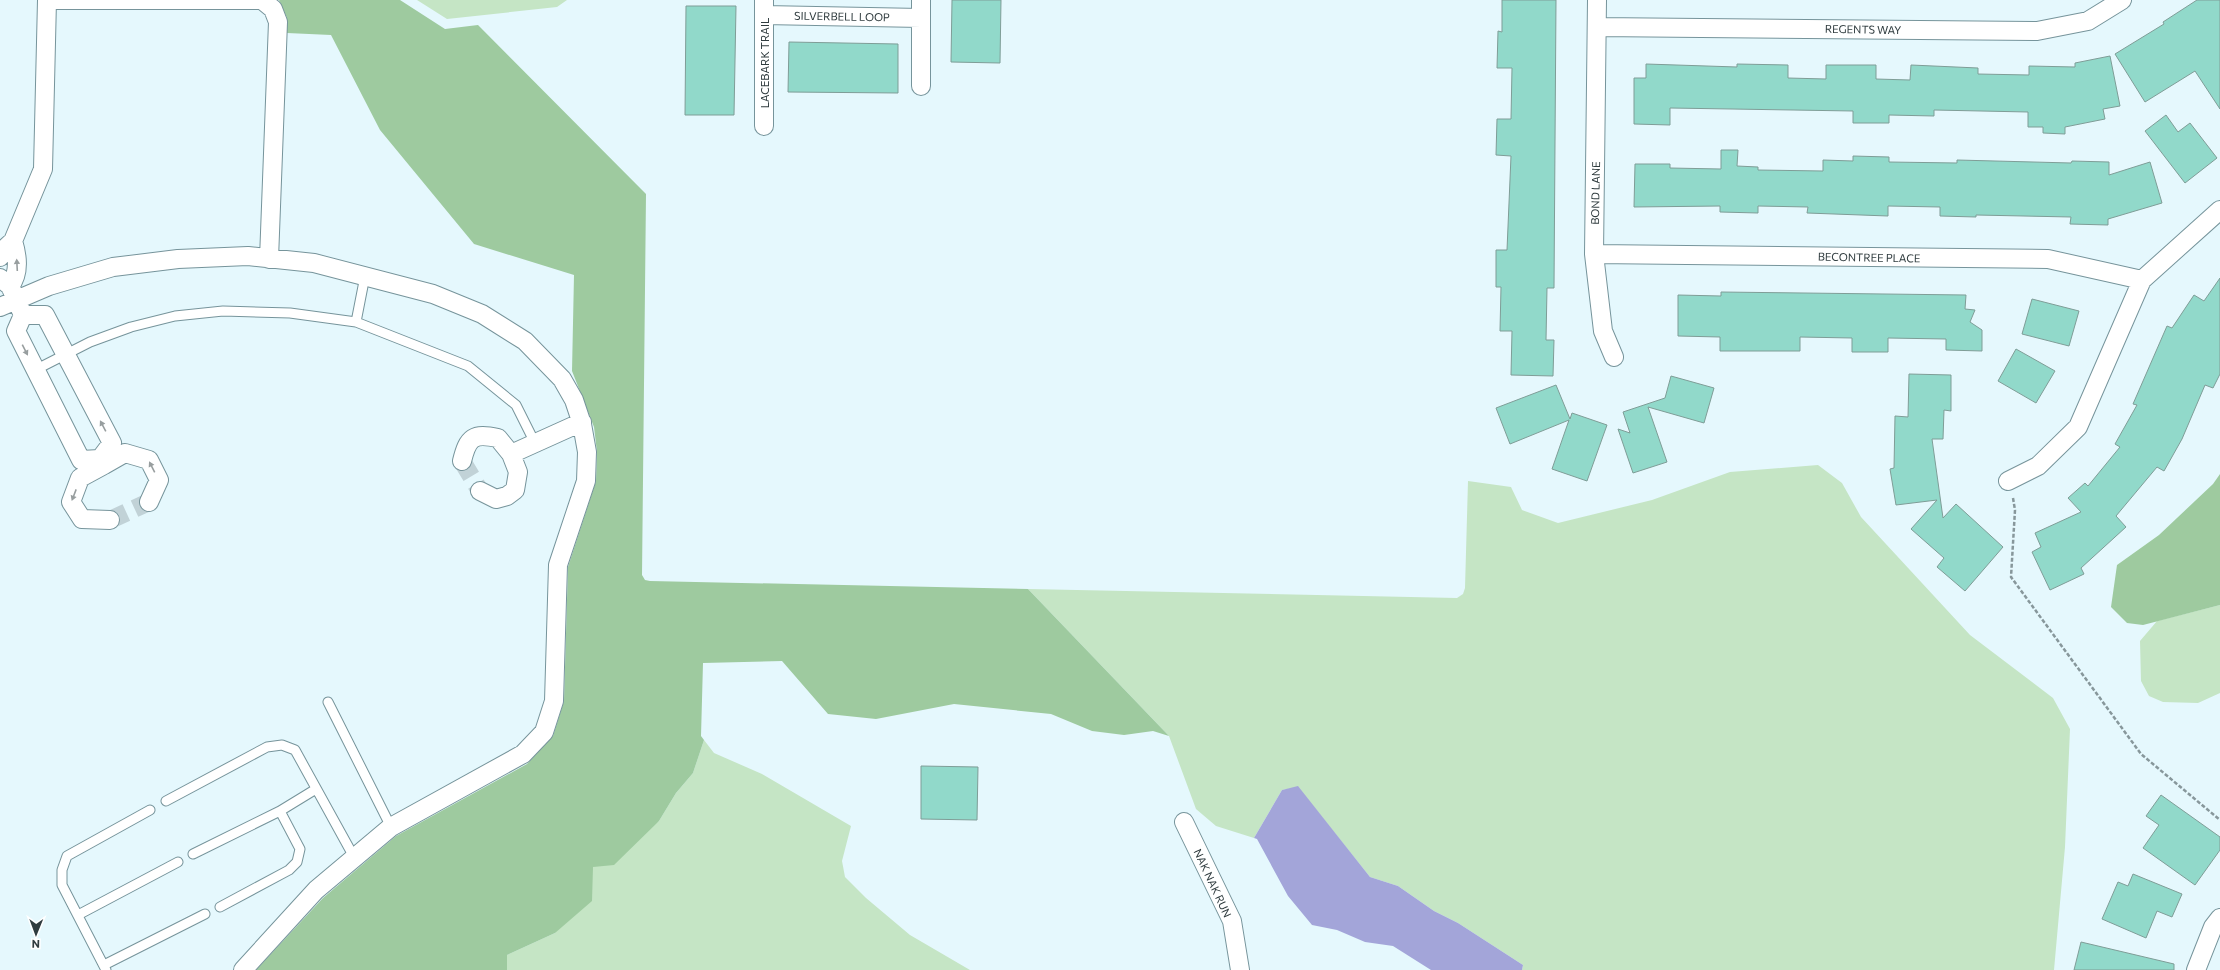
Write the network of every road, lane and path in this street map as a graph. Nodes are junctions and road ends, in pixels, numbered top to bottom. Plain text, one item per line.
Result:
1 (40, 0) edge
2 (47, 0) edge
3 (1597, 0) edge
4 (2122, 0) edge
5 (764, 8) edge
6 (921, 9) edge
7 (1597, 27) junction
8 (921, 86) dead end
9 (764, 126) dead end
10 (2220, 210) edge
11 (13, 241) junction
12 (1594, 254) junction
13 (0, 257) edge
14 (269, 259) junction
15 (366, 276) junction
16 (2142, 280) junction
17 (10, 297) edge
18 (356, 322) junction
19 (66, 355) junction
20 (1614, 357) dead end
21 (35, 370) junction
22 (582, 422) junction
23 (535, 443) junction
24 (511, 454) junction
25 (462, 461) dead end
26 (102, 462) junction
27 (2008, 481) joint
28 (480, 491) tunnel mouth
29 (149, 502) tunnel mouth
30 (110, 520) tunnel mouth
31 (328, 702) dead end
32 (316, 789) junction
33 (166, 801) dead end
34 (150, 810) dead end
35 (280, 810) junction
36 (2220, 820) edge
37 (1184, 822) dead end
38 (391, 827) junction
39 (193, 854) dead end
40 (354, 857) junction
41 (178, 862) dead end
42 (220, 906) dead end
43 (205, 914) dead end
44 (78, 915) junction
45 (2220, 918) edge
46 (105, 968) edge
47 (244, 970) edge
48 (1240, 970) edge
49 (2196, 970) edge

1 - 2 street
2 - 11 street
2 - 14 street
3 - 7 street
4 - 7 street, REGENTS WAY
5 - 6 street, SILVERBELL LOOP
5 - 9 street, LACEBARK TRAIL
6 - 8 street, SILVERBELL LOOP
7 - 12 street, BOND LANE
10 - 16 street
11 - 13 street
17 -> 11 street
12 - 16 street, BECONTREE PLACE
12 - 20 street, BOND LANE
14 - 15 street
14 - 17 street
15 - 18 lane
15 - 22 street
16 - 27 street
17 - 19 street
17 -> 21 street
18 - 19 lane
18 - 23 lane
19 - 21 lane
26 -> 19 street
21 - 26 street
22 - 23 street
22 - 38 street
23 - 24 street
24 - 25 street
24 - 28 street
29 -> 26 street
26 -> 30 street
27 - 36 path
31 - 38 lane
32 - 33 lane
32 - 35 lane
32 - 40 lane
34 - 44 lane
35 - 39 lane
35 - 42 lane
37 - 48 street, NAK NAK RUN
38 - 40 street
40 - 47 street
41 - 44 lane
43 - 46 lane
44 - 46 lane
45 - 49 street

